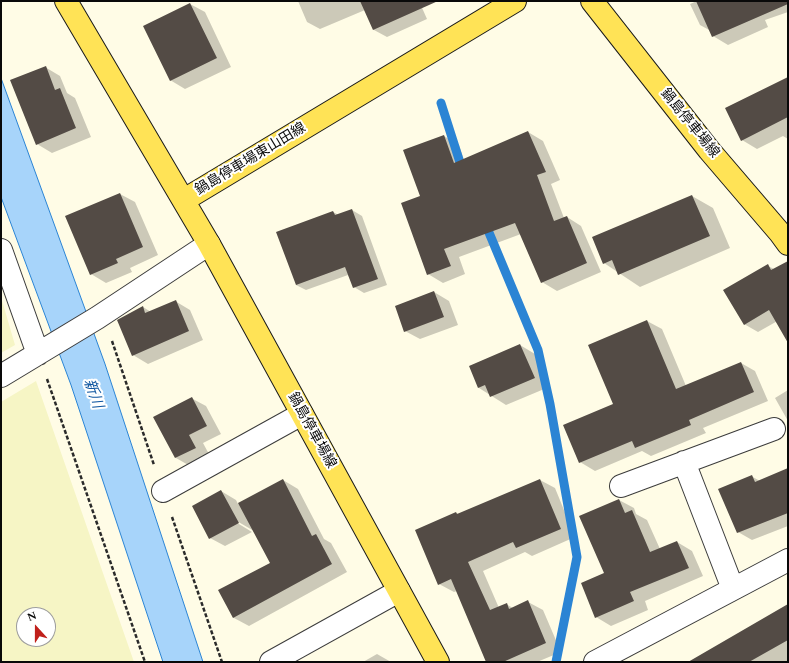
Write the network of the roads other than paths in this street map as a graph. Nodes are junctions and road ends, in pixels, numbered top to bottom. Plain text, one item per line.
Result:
1 (66, 1) edge
2 (515, 1) edge
3 (592, 1) edge
4 (184, 200) junction
5 (209, 244) junction
6 (788, 244) edge
7 (1, 250) edge
8 (42, 351) junction
9 (1, 376) edge
10 (302, 414) junction
11 (774, 429) dead end
12 (684, 462) junction
13 (621, 486) dead end
14 (163, 491) dead end
15 (788, 560) edge
16 (733, 589) junction
17 (399, 591) junction
18 (271, 662) edge
19 (438, 662) edge
20 (595, 662) edge

1 - 4 main road, 鍋島停車場東山田線
2 - 4 main road, 鍋島停車場東山田線
3 - 6 main road, 鍋島停車場線
4 - 5 main road, 鍋島停車場線
5 - 8 street
5 - 10 main road, 鍋島停車場線
7 - 8 street
8 - 9 street
10 - 14 street
10 - 17 main road, 鍋島停車場線
11 - 12 street
12 - 13 street
12 - 16 street
15 - 16 street
16 - 20 street
17 - 18 street
17 - 19 main road, 鍋島停車場線

